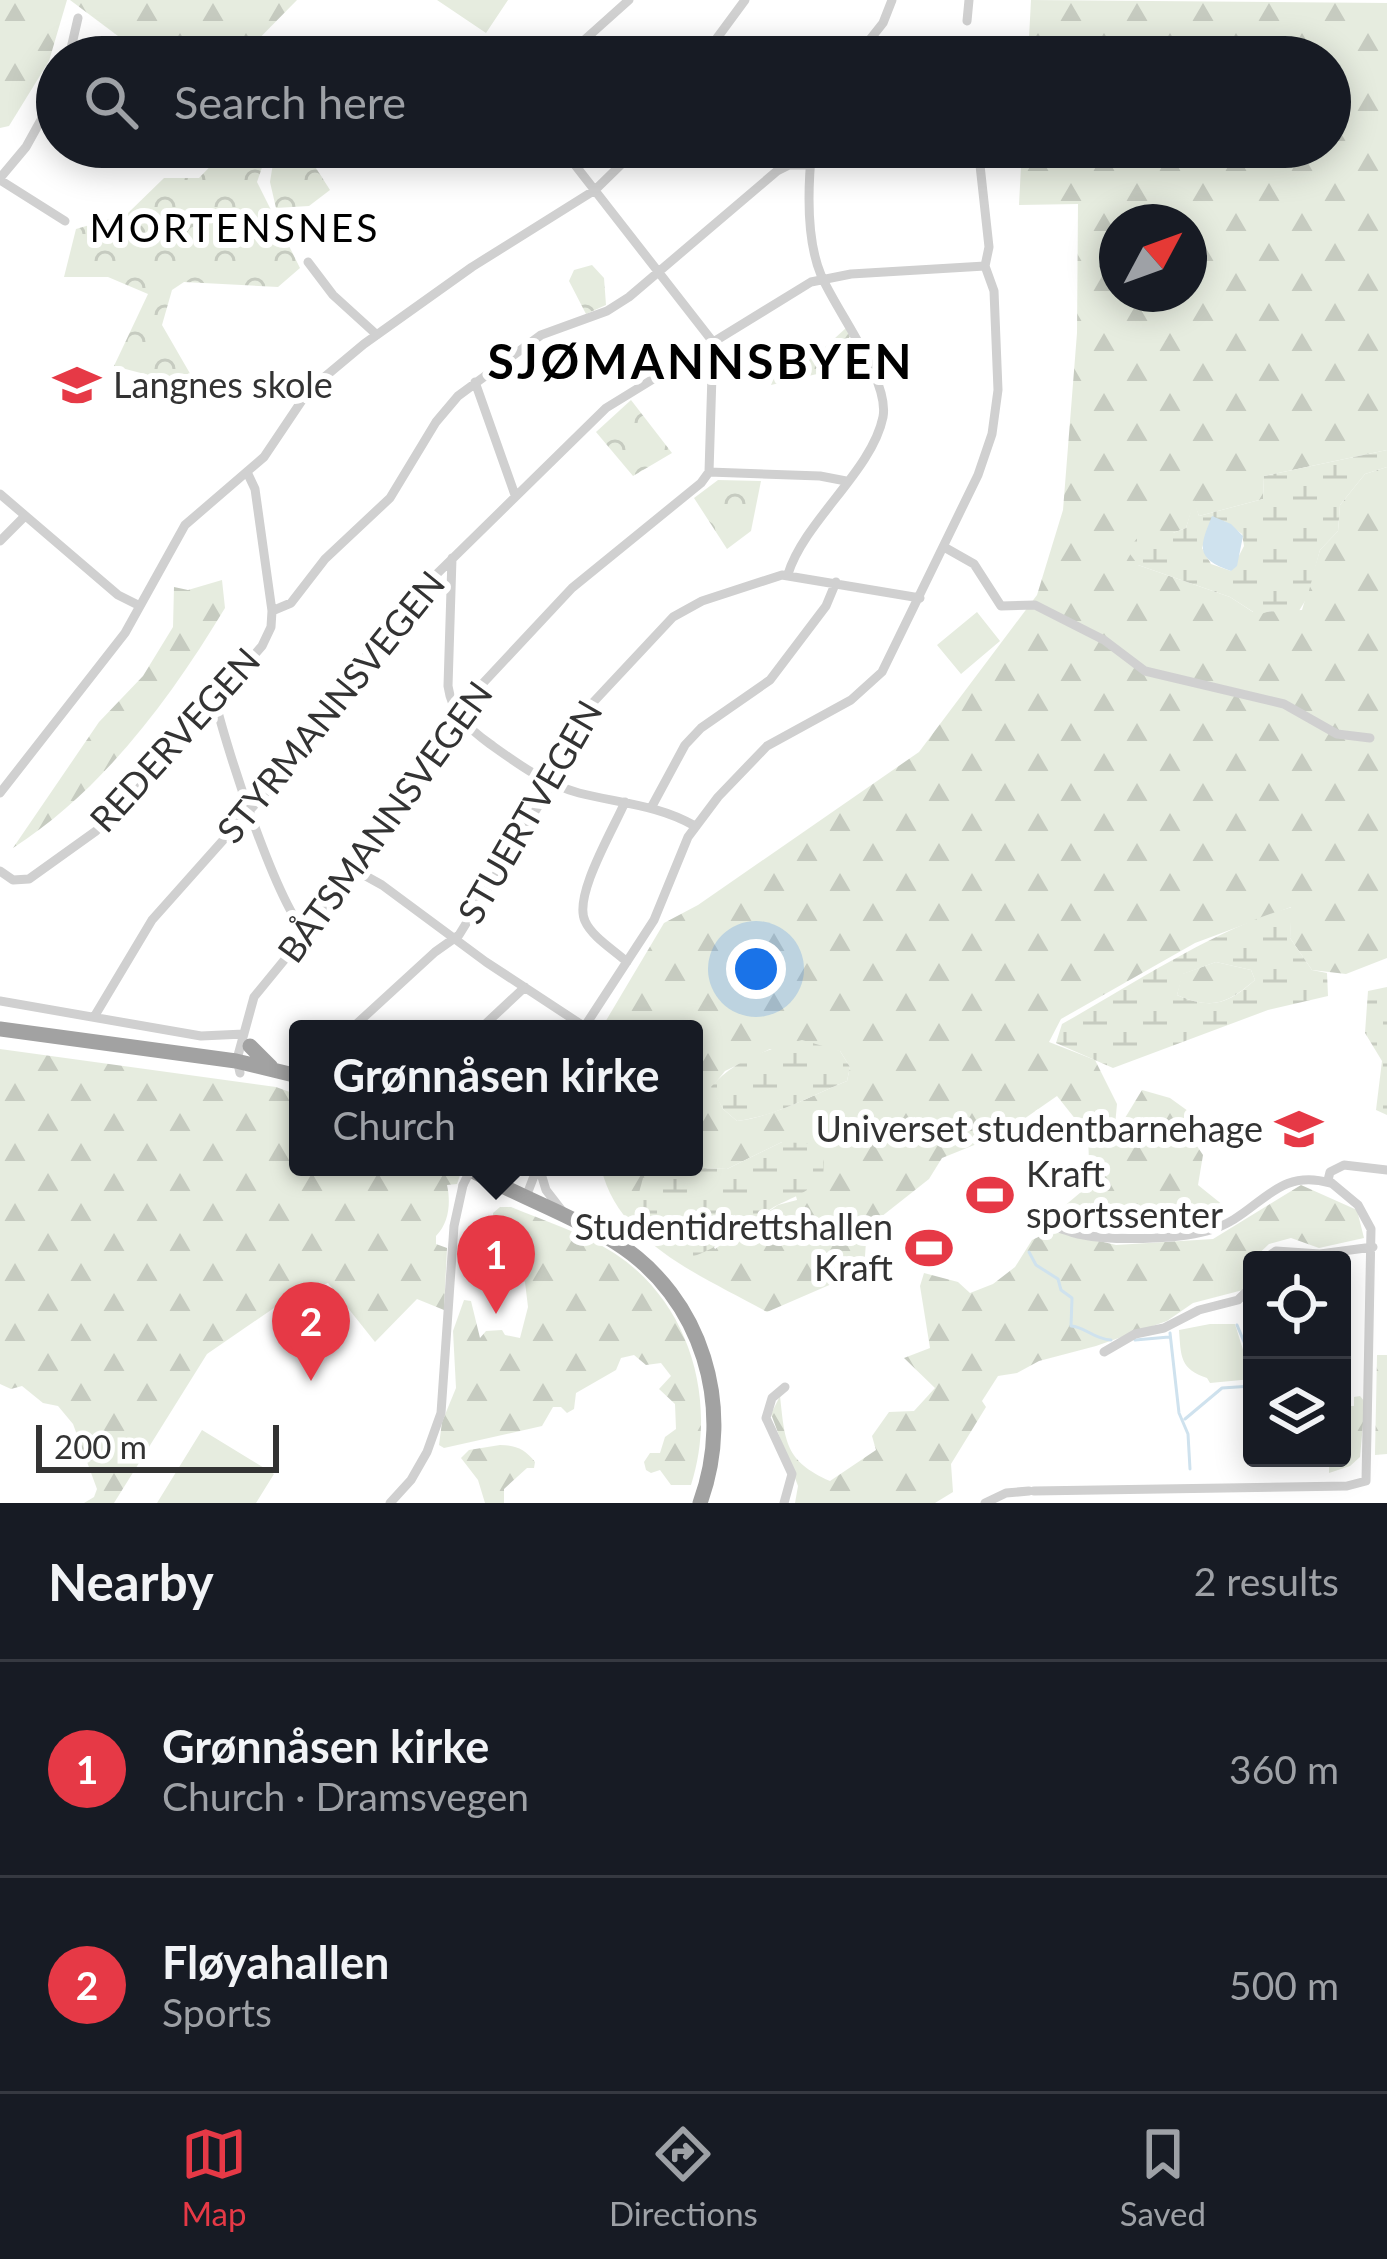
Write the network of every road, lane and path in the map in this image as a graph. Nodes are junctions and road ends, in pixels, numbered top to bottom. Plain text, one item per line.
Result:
1 (629, 0) edge
2 (745, 0) edge
3 (892, 0) edge
4 (969, 0) edge
5 (78, 18) dead end
6 (967, 21) dead end
7 (74, 36) edge
8 (589, 36) edge
9 (718, 36) edge
10 (873, 36) edge
11 (36, 129) edge
12 (578, 168) edge
13 (618, 168) edge
14 (783, 168) edge
15 (811, 168) edge
16 (981, 168) edge
17 (0, 179) edge
18 (595, 190) junction
19 (65, 220) dead end
20 (308, 262) dead end
21 (986, 266) junction
22 (661, 271) junction
23 (823, 279) junction
24 (377, 335) junction
25 (713, 342) junction
26 (475, 382) junction
27 (247, 472) junction
28 (709, 472) junction
29 (846, 482) junction
30 (0, 494) edge
31 (515, 495) junction
32 (25, 516) junction
33 (0, 541) edge
34 (944, 547) junction
35 (452, 557) junction
36 (788, 574) junction
37 (836, 582) junction
38 (920, 598) junction
39 (140, 606) junction
40 (272, 610) junction
41 (214, 700) junction
42 (456, 712) junction
43 (1370, 738) dead end
44 (552, 783) junction
45 (0, 793) edge
46 (625, 802) junction
47 (651, 808) junction
48 (252, 809) junction
49 (695, 826) junction
50 (355, 870) junction
51 (0, 871) edge
52 (308, 936) junction
53 (454, 938) junction
54 (627, 962) junction
55 (525, 987) junction
56 (0, 1001) edge
57 (94, 1017) junction
58 (361, 1020) edge
59 (490, 1020) edge
60 (572, 1020) edge
61 (589, 1020) edge
62 (0, 1029) edge
63 (247, 1040) junction
64 (240, 1066) junction
65 (274, 1069) junction
66 (289, 1076) edge
67 (289, 1078) edge
68 (1387, 1170) edge
69 (466, 1176) edge
70 (486, 1176) edge
71 (530, 1176) edge
72 (539, 1176) edge
73 (1330, 1184) junction
74 (519, 1194) junction
75 (567, 1216) junction
76 (1051, 1226) dead end
77 (1373, 1247) junction
78 (1343, 1251) edge
79 (1243, 1295) edge
80 (1105, 1352) dead end
81 (785, 1387) dead end
82 (1172, 1488) junction
83 (1099, 1497) edge
84 (390, 1503) edge
85 (700, 1503) edge
86 (784, 1503) edge
87 (986, 1503) edge
88 (1173, 1503) edge

1 - 8 street
2 - 9 street
3 - 10 street
4 - 6 street
5 - 7 street
11 - 17 street
12 - 18 street
13 - 18 street
14 - 22 street, REDERVEGEN
15 - 23 street
16 - 21 street
17 - 19 street
18 - 22 street
18 - 24 street
20 - 24 street
21 - 23 street, STYRMANNSVEGEN
21 - 34 street
22 - 25 street
22 - 26 street, REDERVEGEN
23 - 25 street, STYRMANNSVEGEN
23 - 29 street
24 - 27 street
25 - 28 street
25 - 31 street, STYRMANNSVEGEN
26 - 31 street
26 - 40 street, REDERVEGEN
27 - 39 street
27 - 40 street
28 - 29 street
28 - 42 street, BÅTSMANNSVEGEN
29 - 36 street
30 - 32 street
31 - 35 street, STYRMANNSVEGEN
32 - 33 street
32 - 39 street
34 - 38 street
34 - 43 street
35 - 42 street
35 - 48 street, STYRMANNSVEGEN
36 - 37 street, STUERTVEGEN
36 - 44 street, STUERTVEGEN
37 - 38 street, STUERTVEGEN
37 - 47 street
38 - 49 street
39 - 45 street
40 - 41 street, REDERVEGEN
41 - 48 street
41 - 51 street, REDERVEGEN
42 - 44 street
42 - 50 street, BÅTSMANNSVEGEN
44 - 46 street
44 - 53 street, STUERTVEGEN
46 - 47 street
46 - 54 street
47 - 49 street
48 - 52 street
48 - 57 street, STYRMANNSVEGEN
49 - 54 street
50 - 52 street, BÅTSMANNSVEGEN
50 - 53 street
52 - 63 street, BÅTSMANNSVEGEN
53 - 55 street
53 - 58 street, STUERTVEGEN
54 - 61 street
55 - 59 street
55 - 60 street
56 - 57 street
57 - 63 street
62 - 64 highway
63 - 64 street, BÅTSMANNSVEGEN
63 - 65 highway
64 - 65 highway
64 - 67 highway
65 - 66 highway
68 - 73 street
69 - 84 street, bridge
70 - 74 highway
71 - 74 street
72 - 75 street
73 - 76 street
73 - 77 street
74 - 75 highway
75 - 85 highway
77 - 78 street
77 - 82 street
79 - 80 street
81 - 86 street
82 - 83 street
82 - 88 street
83 - 87 street

